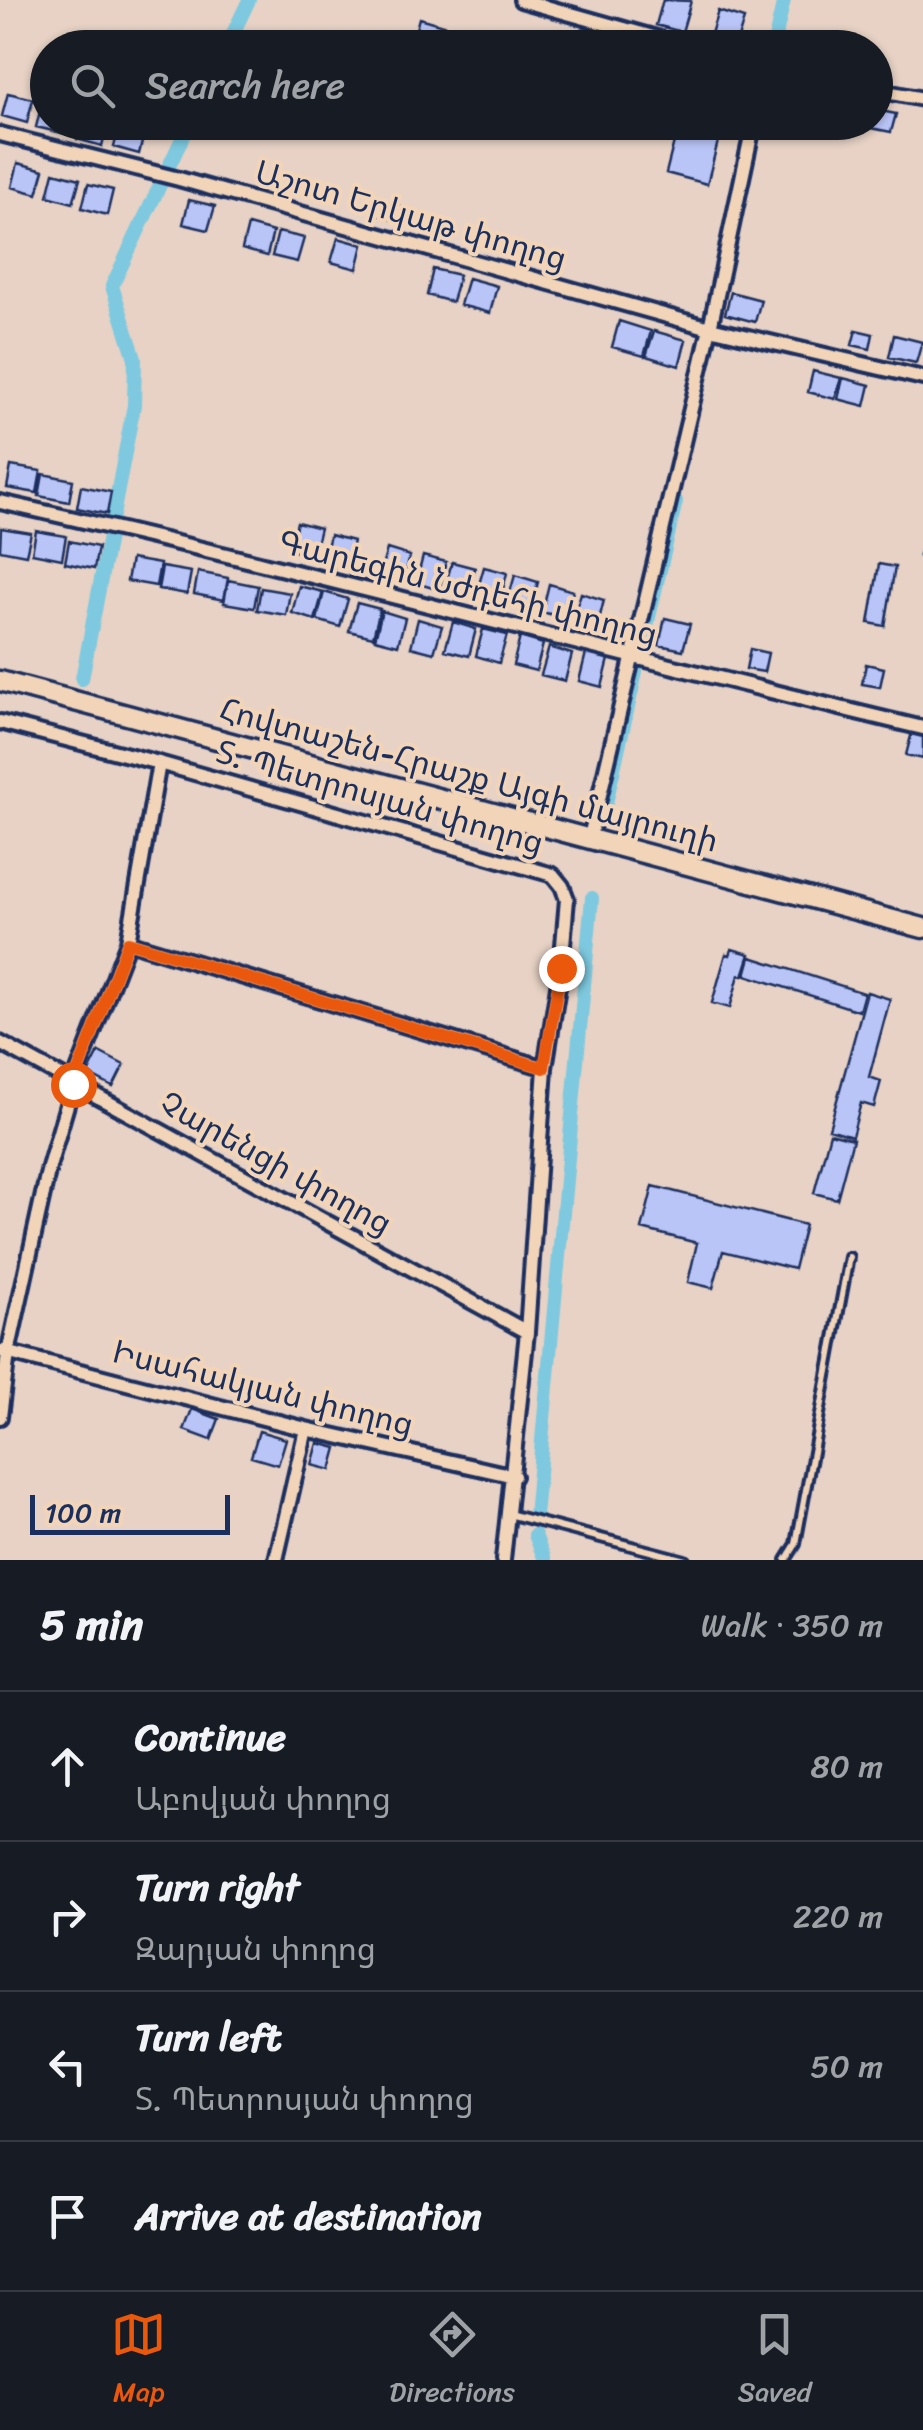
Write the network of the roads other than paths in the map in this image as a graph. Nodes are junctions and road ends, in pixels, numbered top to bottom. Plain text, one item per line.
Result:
1 (522, 0) edge
2 (628, 30) edge
3 (893, 93) edge
4 (923, 99) edge
5 (0, 134) edge
6 (750, 140) edge
7 (710, 328) junction
8 (923, 378) edge
9 (0, 502) edge
10 (631, 658) junction
11 (0, 680) edge
12 (0, 722) edge
13 (923, 728) edge
14 (159, 763) junction
15 (590, 838) junction
16 (923, 928) edge
17 (128, 942) junction
18 (0, 1043) edge
19 (544, 1068) junction
20 (73, 1084) junction
21 (850, 1257) dead end
22 (526, 1332) junction
23 (4, 1352) edge
24 (0, 1417) edge
25 (306, 1429) junction
26 (514, 1476) junction
27 (510, 1514) junction
28 (276, 1560) edge
29 (503, 1560) edge
30 (685, 1560) edge
31 (786, 1560) edge

1 - 2 street
3 - 4 street
5 - 7 street, Աշոտ Երկաթ փողոց
6 - 7 street
7 - 8 street
7 - 10 street
9 - 10 street, Գարեգին Նժդեհի փողոց
10 - 13 street, Գարեգին Նժդեհի փողոց
10 - 15 street
11 - 15 street, Հովտաշեն-Հրաշք Այգի մայրուղի
12 - 14 street, Տ. Պետրոսյան փողոց
14 - 17 street
14 - 19 street, Տ. Պետրոսյան փողոց
15 - 16 street, Հովտաշեն-Հրաշք Այգի մայրուղի
17 - 19 street
17 - 20 street
18 - 20 street, Չարենցի փողոց
19 - 22 street, Տ. Պետրոսյան փողոց
20 - 22 street, Չարենցի փողոց
20 - 23 street
21 - 31 lane
22 - 26 street, Տ. Պետրոսյան փողոց
23 - 24 street
23 - 25 street, Իսահակյան փողոց
25 - 26 street, Իսահակյան փողոց
25 - 28 street
26 - 27 street, Տ. Պետրոսյան փողոց
27 - 29 street, Տ. Պետրոսյան փողոց
27 - 30 lane

